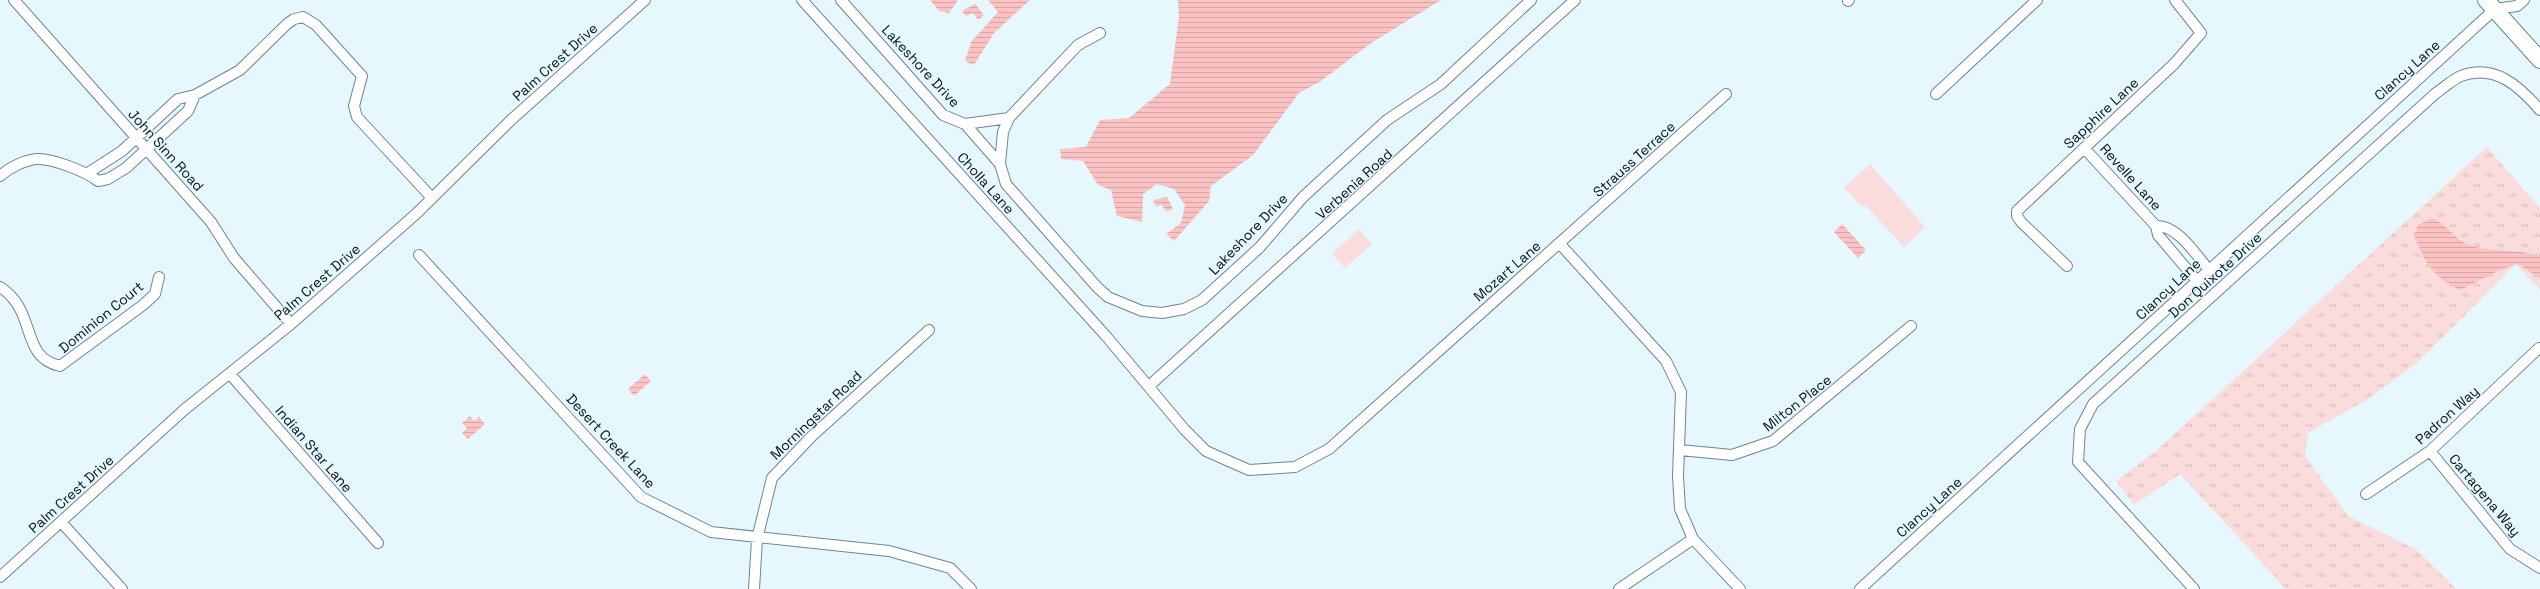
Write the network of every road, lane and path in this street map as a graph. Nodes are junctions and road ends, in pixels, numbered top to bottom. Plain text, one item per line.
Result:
1 (14, 0) edge
2 (645, 0) edge
3 (802, 0) edge
4 (841, 0) edge
5 (1531, 0) edge
6 (1575, 0) edge
7 (2038, 0) edge
8 (2175, 0) edge
9 (2524, 0) edge
10 (2492, 3) edge
11 (1100, 33) dead end
12 (2540, 60) edge
13 (1726, 94) dead end
14 (1936, 94) dead end
15 (195, 95) junction
16 (2540, 110) edge
17 (1009, 118) junction
18 (965, 124) junction
19 (136, 137) junction
20 (2084, 148) junction
21 (147, 149) junction
22 (1000, 164) junction
23 (88, 172) junction
24 (0, 176) edge
25 (432, 198) junction
26 (2156, 226) junction
27 (1560, 244) junction
28 (420, 255) dead end
29 (2067, 266) dead end
30 (2209, 270) junction
31 (159, 277) dead end
32 (2197, 281) junction
33 (0, 287) edge
34 (291, 324) junction
35 (1911, 326) dead end
36 (929, 330) dead end
37 (2539, 348) edge
38 (230, 374) junction
39 (1149, 386) junction
40 (1680, 450) junction
41 (2430, 451) junction
42 (2366, 494) dead end
43 (61, 522) junction
44 (758, 539) junction
45 (1693, 539) junction
46 (378, 543) dead end
47 (2540, 568) edge
48 (0, 577) edge
49 (119, 588) edge
50 (754, 589) edge
51 (972, 589) edge
52 (1619, 589) edge
53 (1740, 589) edge
54 (1860, 589) edge
55 (2194, 589) edge

1 - 19 street, John Sinn Road
2 - 25 street, Palm Crest Drive
3 - 39 street, Cholla Lane
4 - 18 street, Lakeshore Drive
5 - 22 street, Lakeshore Drive
6 - 39 street, Verbenia Road
7 - 14 street
8 - 20 street, Sapphire Lane
9 - 10 street
10 - 12 main road
10 - 30 street, Clancy Lane
11 - 17 street
13 - 27 street, Strauss Terrace
15 - 19 street
15 - 21 street
15 - 25 street
16 - 55 street, Don Quixote Drive
17 - 18 street
17 - 22 street
18 - 22 street, Lakeshore Drive
19 - 21 street, John Sinn Road
19 - 23 street
20 - 26 street, Revelle Lane
20 - 29 street, Sapphire Lane
21 - 23 street
21 - 34 street, John Sinn Road
23 - 24 street
25 - 34 street, Palm Crest Drive
26 - 30 street, Revelle Lane
26 - 32 street, Revelle Lane
27 - 39 street, Mozart Lane
27 - 40 street, Mozart Lane
28 - 44 street, Desert Creek Lane
30 - 32 street, Clancy Lane
31 - 33 street, Dominion Court
32 - 54 street, Clancy Lane
34 - 38 street, Palm Crest Drive
35 - 40 street, Milton Place
36 - 44 street, Morningstar Road
37 - 41 street, Padron Way
38 - 43 street, Palm Crest Drive
38 - 46 street, Indian Star Lane
40 - 45 street, Mozart Lane
41 - 42 street, Padron Way
41 - 47 street, Cartagena Way
43 - 48 street, Palm Crest Drive
43 - 49 street
44 - 50 street, Morningstar Road
44 - 51 street, Desert Creek Lane
45 - 52 street
45 - 53 street, Mozart Lane

